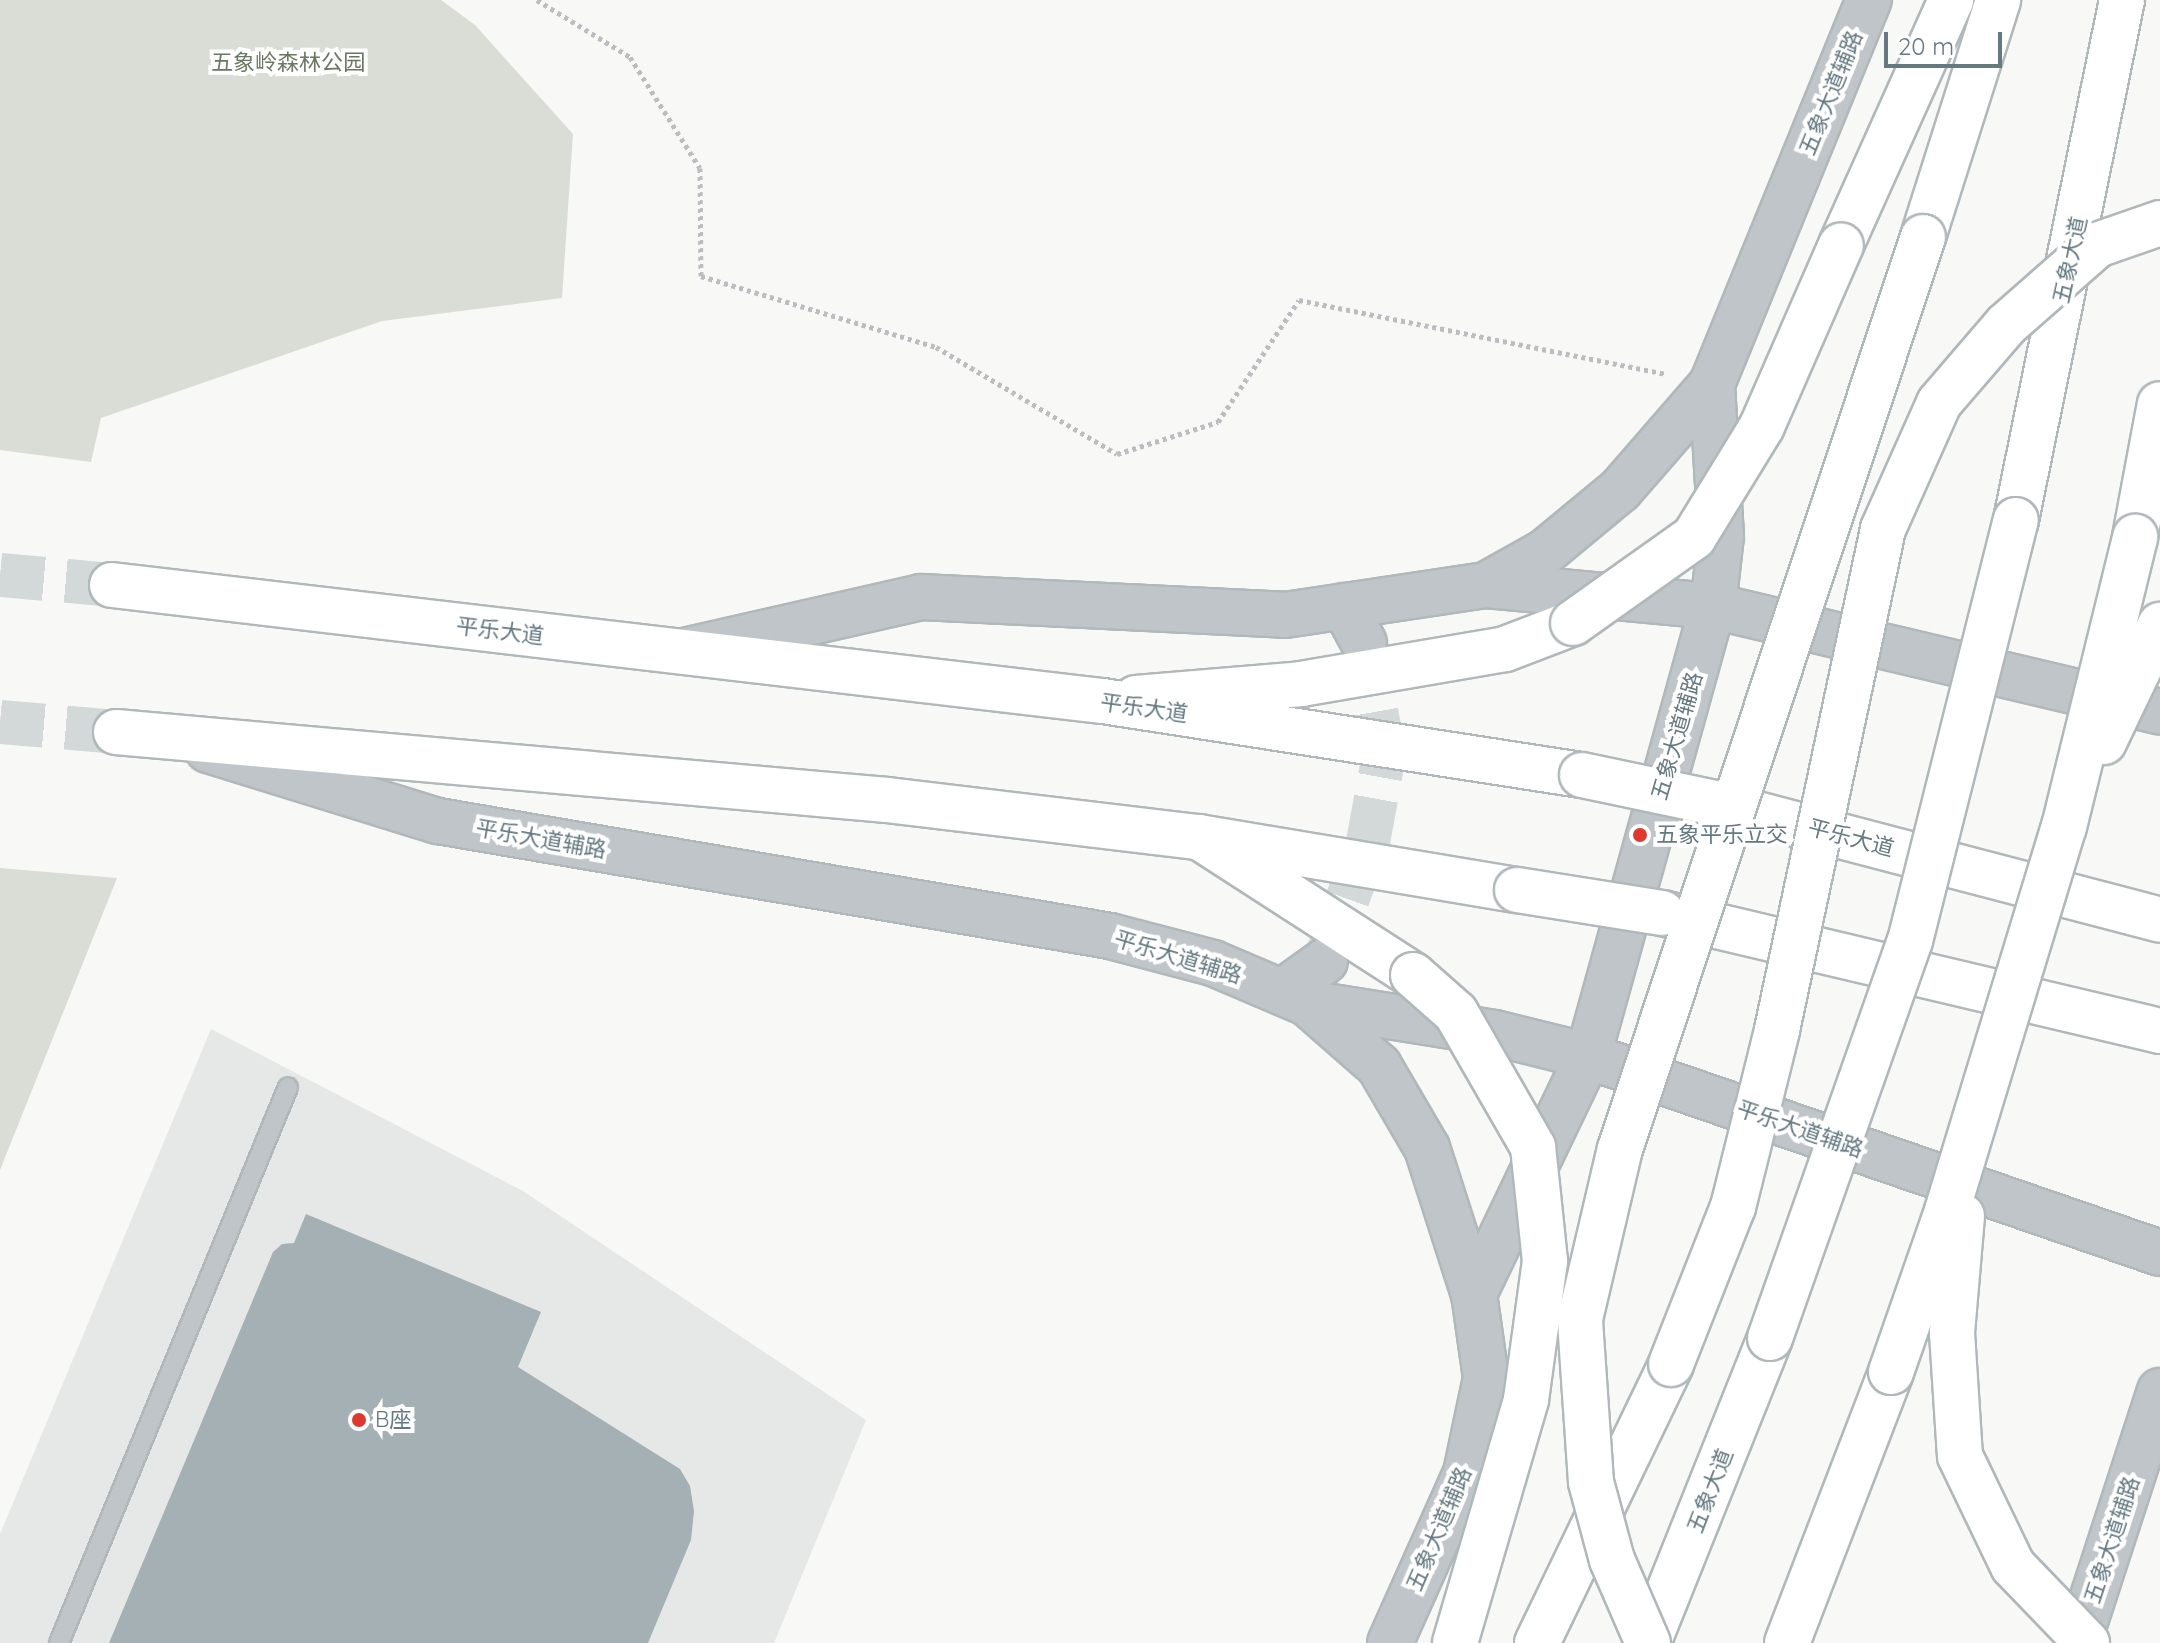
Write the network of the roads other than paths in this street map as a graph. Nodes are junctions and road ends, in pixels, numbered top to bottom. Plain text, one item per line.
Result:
1 (1869, 0) edge
2 (1951, 0) edge
3 (1998, 0) edge
4 (2122, 0) edge
5 (2160, 223) edge
6 (1712, 384) junction
7 (2160, 404) edge
8 (112, 585) tunnel mouth
9 (1486, 585) junction
10 (1713, 606) junction
11 (2160, 625) edge
12 (680, 652) junction
13 (1103, 701) junction
14 (2160, 712) edge
15 (116, 732) tunnel mouth
16 (175, 739) junction
17 (2064, 827) junction
18 (1199, 837) junction
19 (2160, 920) edge
20 (1325, 961) tunnel mouth
21 (1294, 997) junction
22 (2160, 1031) edge
23 (1588, 1056) junction
24 (288, 1087) dead end
25 (1968, 1142) junction
26 (2160, 1253) edge
27 (1474, 1294) junction
28 (2160, 1391) edge
29 (59, 1643) edge
30 (1390, 1643) edge
31 (1455, 1643) edge
32 (1537, 1643) edge
33 (1648, 1643) edge
34 (1787, 1643) edge
35 (2078, 1643) edge
36 (2087, 1643) edge

1 - 6 street, 五象大道辅路
2 - 13 main road, bridge
3 - 33 main road, bridge
4 - 33 main road, 五象大道, bridge
5 - 32 main road, bridge
6 - 9 street
6 - 10 street, 五象大道辅路
7 - 17 main road, bridge
8 - 12 main road, 平乐大道
9 - 10 street
9 - 12 street
10 - 14 street
10 - 23 street, 五象大道辅路
11 - 17 main road, bridge
12 - 13 main road, 平乐大道
13 - 19 main road, 平乐大道, bridge
15 - 16 main road
16 - 18 main road
16 - 21 street, 平乐大道辅路
17 - 25 main road, bridge
18 - 22 main road, bridge
18 - 31 main road, bridge
20 - 21 street
21 - 23 street, 平乐大道辅路
21 - 27 street
23 - 26 street, 平乐大道辅路
23 - 27 street, 五象大道辅路
24 - 29 lane
25 - 34 main road, bridge
25 - 36 main road, bridge
27 - 30 street, 五象大道辅路
28 - 35 street, 五象大道辅路

